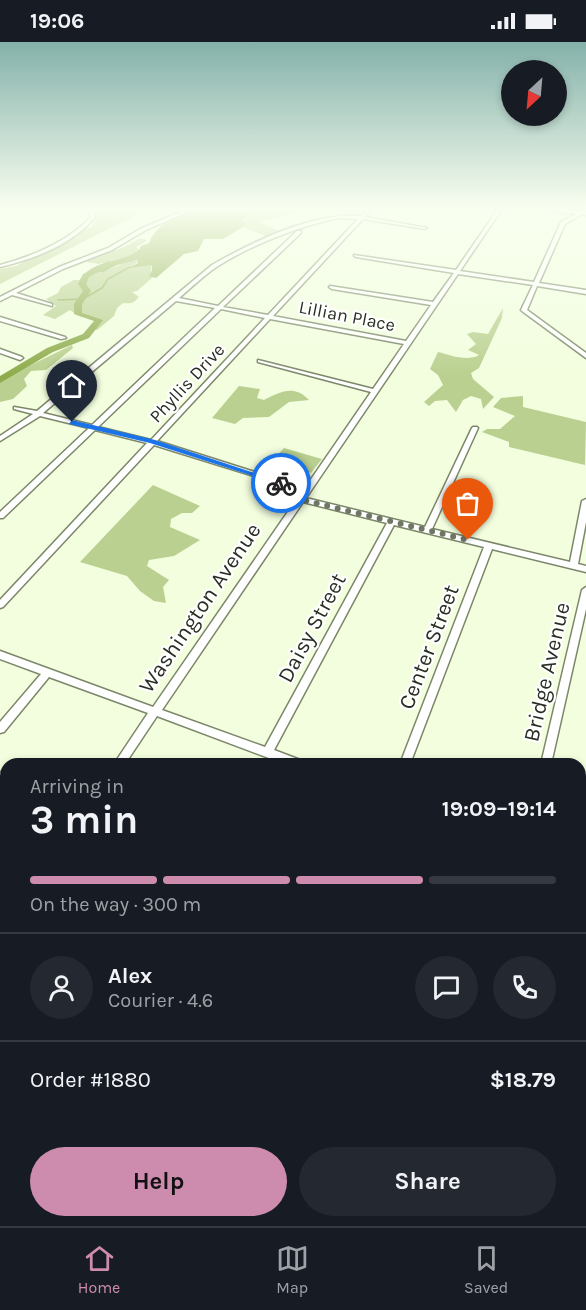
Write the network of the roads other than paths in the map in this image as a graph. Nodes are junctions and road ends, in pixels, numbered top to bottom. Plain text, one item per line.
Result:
1 (71, 264) edge
2 (217, 264) edge
3 (266, 264) edge
4 (320, 264) edge
5 (408, 264) edge
6 (461, 264) edge
7 (544, 264) edge
8 (456, 272) junction
9 (535, 285) junction
10 (332, 287) dead end
11 (586, 292) edge
12 (11, 293) junction
13 (0, 299) edge
14 (174, 299) junction
15 (434, 304) junction
16 (50, 305) dead end
17 (221, 308) junction
18 (271, 317) junction
19 (0, 319) edge
20 (63, 338) dead end
21 (407, 343) junction
22 (0, 351) edge
23 (586, 356) edge
24 (20, 358) dead end
25 (260, 361) dead end
26 (374, 391) junction
27 (16, 408) dead end
28 (38, 414) junction
29 (93, 427) junction
30 (475, 428) dead end
31 (0, 439) edge
32 (152, 442) junction
33 (305, 490) junction
34 (299, 499) junction
35 (586, 501) edge
36 (0, 516) edge
37 (391, 522) junction
38 (427, 531) junction
39 (489, 545) junction
40 (574, 565) junction
41 (586, 569) edge
42 (586, 590) edge
43 (0, 605) edge
44 (0, 655) edge
45 (47, 672) junction
46 (154, 712) junction
47 (0, 729) edge
48 (268, 752) junction
49 (123, 758) edge
50 (284, 758) edge
51 (407, 758) edge
52 (547, 758) edge

1 - 12 street
2 - 14 street
3 - 17 street
4 - 18 street, Phyllis Drive
5 - 8 street
6 - 8 street, Washington Avenue
7 - 9 street
8 - 9 street
8 - 15 street, Washington Avenue
9 - 11 street
9 - 23 street
10 - 15 street
12 - 13 street
12 - 16 street
14 - 17 street, Lillian Place
14 - 28 street
15 - 21 street, Washington Avenue
17 - 18 street, Lillian Place
17 - 29 street
18 - 21 street, Lillian Place
18 - 32 street, Phyllis Drive
19 - 20 street
21 - 26 street, Washington Avenue
22 - 24 street
25 - 26 street
26 - 33 street, Washington Avenue
27 - 28 street
28 - 29 street
28 - 31 street
29 - 32 street
29 - 36 street
30 - 38 street
32 - 33 street
32 - 43 street, Phyllis Drive
33 - 34 street, Washington Avenue
34 - 37 street
34 - 46 street, Washington Avenue
35 - 40 street
37 - 38 street
37 - 48 street, Daisy Street
38 - 39 street
39 - 40 street
39 - 51 street, Center Street
40 - 41 street
42 - 52 street, Bridge Avenue
44 - 45 street
45 - 46 street
45 - 47 street
46 - 48 street
46 - 49 street, Washington Avenue
48 - 50 street

